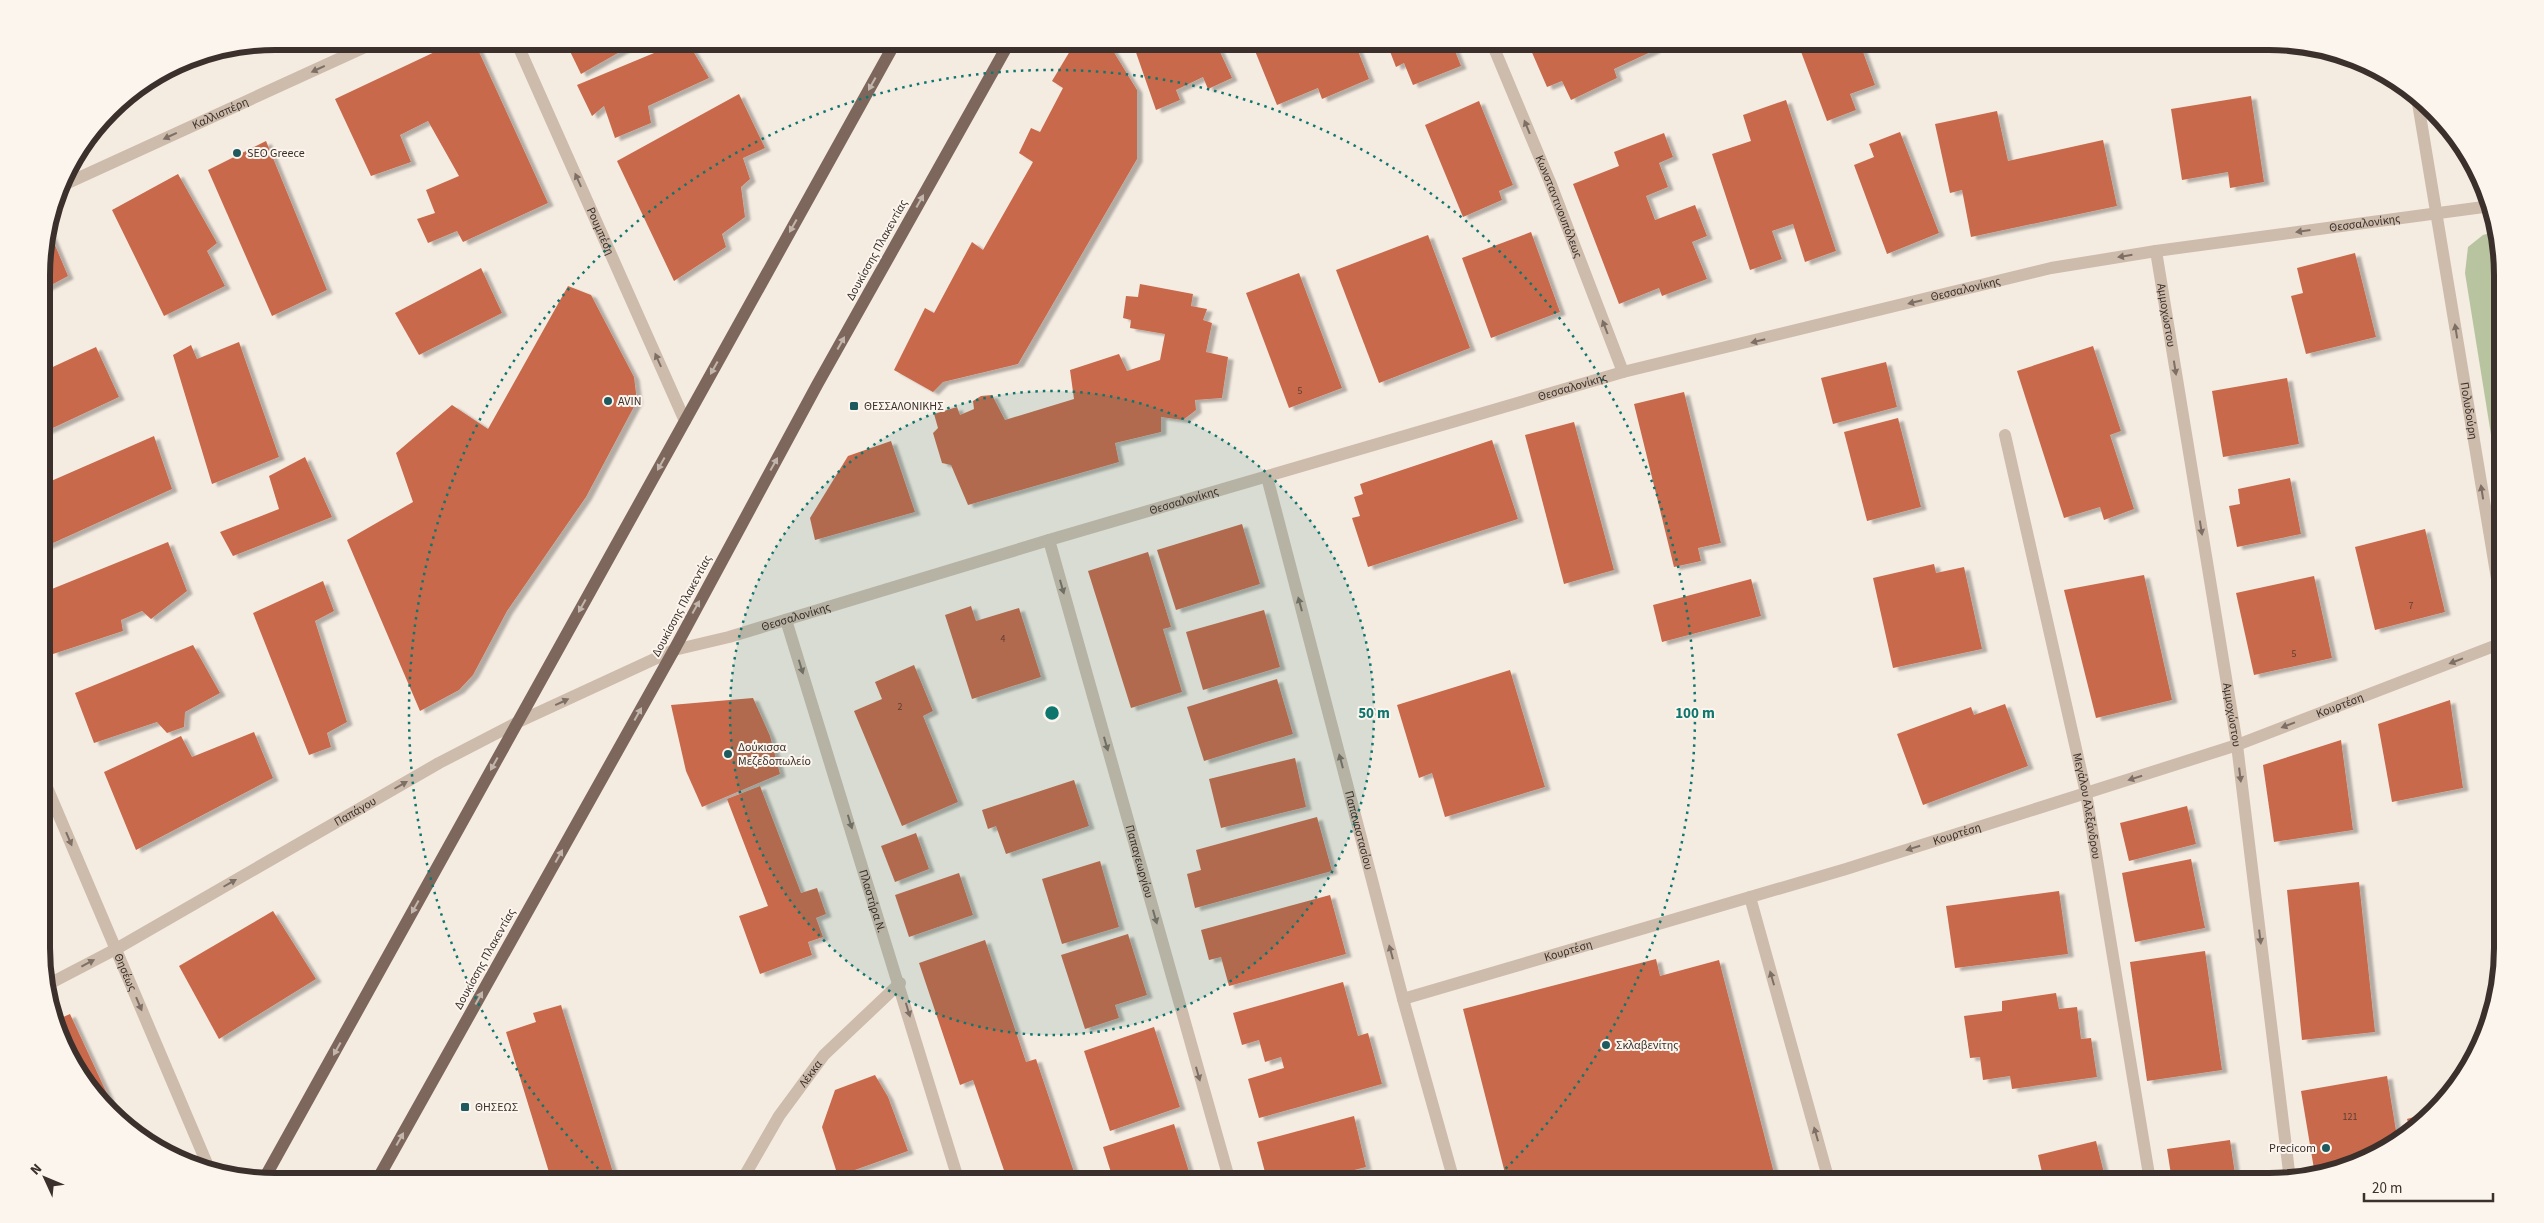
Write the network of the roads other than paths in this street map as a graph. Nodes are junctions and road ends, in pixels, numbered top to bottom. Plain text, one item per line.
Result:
1 (358, 50) edge
2 (520, 50) edge
3 (891, 50) edge
4 (1005, 50) edge
5 (1495, 50) edge
6 (2419, 108) edge
7 (70, 182) edge
8 (2483, 207) edge
9 (2436, 213) junction
10 (2156, 251) junction
11 (1622, 372) junction
12 (685, 421) junction
13 (2005, 434) dead end
14 (1267, 477) junction
15 (1049, 540) junction
16 (2494, 561) edge
17 (786, 620) junction
18 (2494, 646) edge
19 (674, 650) junction
20 (518, 722) junction
21 (2237, 745) junction
22 (2086, 793) junction
23 (50, 794) edge
24 (1750, 897) junction
25 (116, 949) junction
26 (53, 982) edge
27 (900, 983) junction
28 (1403, 999) junction
29 (206, 1162) edge
30 (2289, 1172) edge
31 (267, 1173) edge
32 (381, 1173) edge
33 (746, 1173) edge
34 (957, 1173) edge
35 (1227, 1173) edge
36 (1451, 1173) edge
37 (1827, 1173) edge
38 (2149, 1173) edge

1 -> 7 street, Καλλισπέρη
12 -> 2 street, Ρουμπέση
3 -> 12 main road
19 -> 4 main road, Δουκίσσης Πλακεντίας
11 -> 5 street, Κωνσταντινουπόλεως
6 - 9 street, Πολυδούρη
8 - 9 street, Θεσσαλονίκης
9 -> 10 street, Θεσσαλονίκης
16 -> 9 street, Πολυδούρη
10 -> 11 street, Θεσσαλονίκης
10 -> 21 street, Αμμοχώστου
11 - 14 street, Θεσσαλονίκης
12 -> 20 main road
13 - 22 street, Μεγάλου Αλεξάνδρου
14 - 15 street, Θεσσαλονίκης
28 -> 14 street, Παπαναστασίου
15 - 17 street, Θεσσαλονίκης
15 -> 35 street, Παπαγεωργίου
17 - 19 street, Θεσσαλονίκης
17 -> 27 street, Πλαστήρα Ν.
18 -> 21 street, Κουρτέση
20 -> 19 street, Παπάγου
32 -> 19 main road, Δουκίσσης Πλακεντίας
25 -> 20 street, Παπάγου
20 -> 31 main road
21 -> 22 street, Κουρτέση
21 -> 30 street, Αμμοχώστου
22 -> 24 street, Κουρτέση
22 - 38 street, Μεγάλου Αλεξάνδρου
23 -> 25 street, Θησέως
24 - 28 street, Κουρτέση
37 -> 24 street
26 -> 25 street, Παπάγου
25 -> 29 street, Θησέως
27 - 33 street, Λέκκα
27 -> 34 street, Πλαστήρα Ν.
28 - 36 street, Παπαναστασίου

